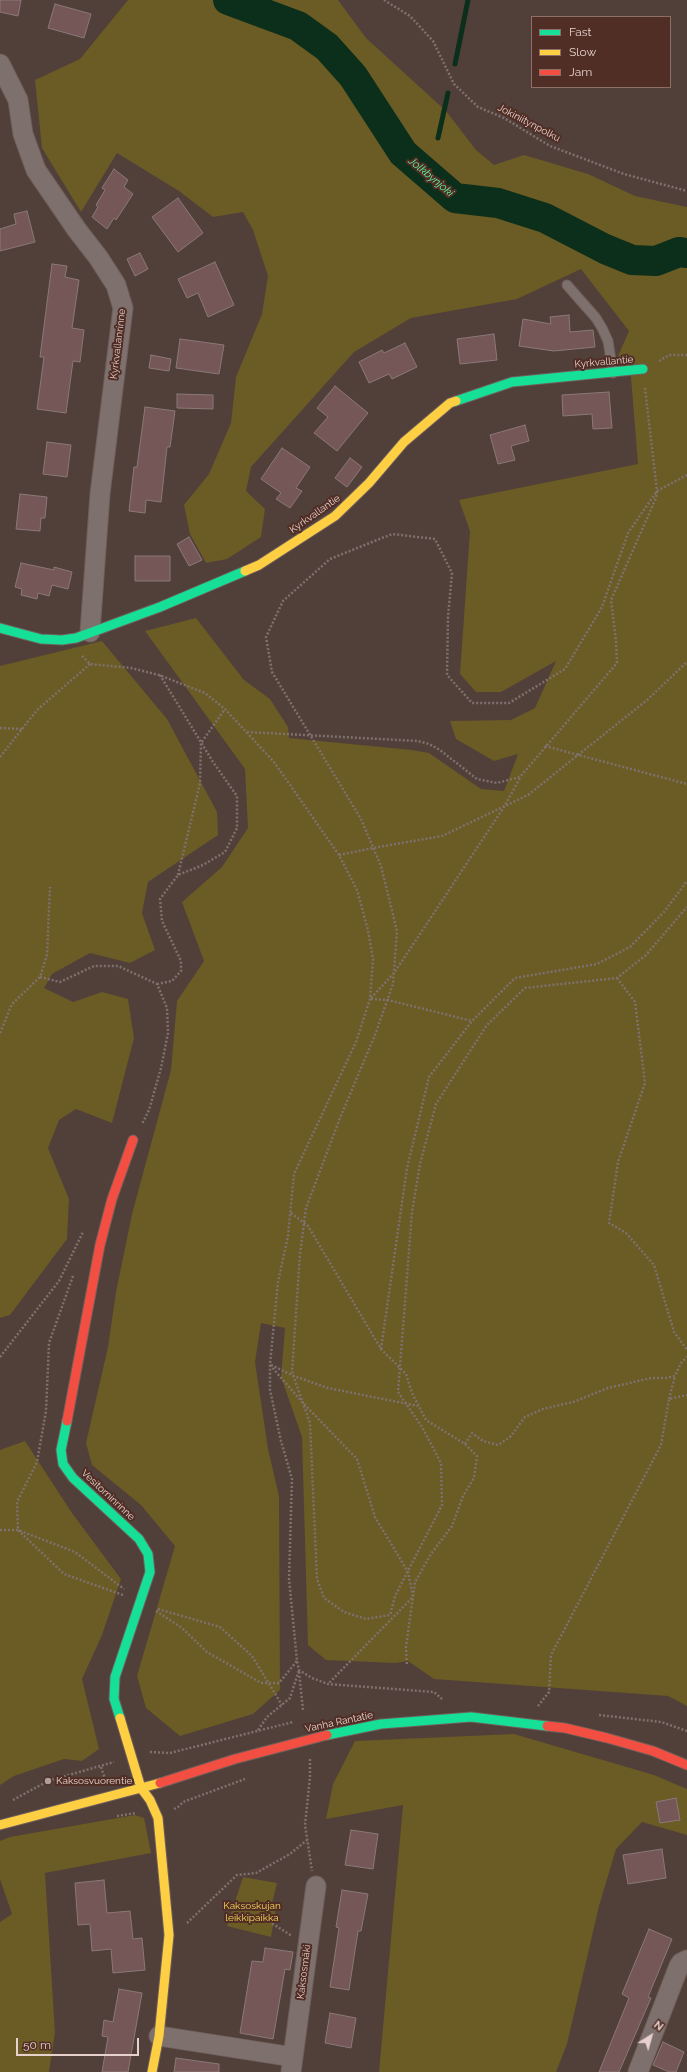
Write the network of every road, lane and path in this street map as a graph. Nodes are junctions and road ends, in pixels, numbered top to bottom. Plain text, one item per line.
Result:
1 (384, 0) edge
2 (0, 64) edge
3 (687, 192) edge
4 (567, 285) dead end
5 (687, 355) edge
6 (643, 369) junction
7 (613, 373) junction
8 (687, 475) edge
9 (657, 491) junction
10 (0, 628) edge
11 (90, 632) junction
12 (66, 640) junction
13 (687, 662) edge
14 (90, 664) junction
15 (159, 675) junction
16 (225, 710) junction
17 (0, 728) edge
18 (22, 729) junction
19 (247, 732) junction
20 (309, 734) junction
21 (201, 743) junction
22 (545, 746) junction
23 (579, 753) junction
24 (0, 757) edge
25 (520, 777) junction
26 (687, 784) edge
27 (504, 807) junction
28 (373, 848) junction
29 (339, 855) junction
30 (178, 875) junction
31 (687, 881) edge
32 (50, 887) dead end
33 (687, 907) edge
34 (394, 973) junction
35 (40, 977) junction
36 (617, 978) junction
37 (157, 984) junction
38 (370, 999) junction
39 (388, 1000) junction
40 (472, 1021) junction
41 (0, 1033) edge
42 (133, 1140) joint
43 (291, 1213) junction
44 (304, 1224) junction
45 (103, 1232) junction
46 (381, 1349) junction
47 (687, 1350) edge
48 (0, 1357) edge
49 (687, 1357) edge
50 (270, 1364) junction
51 (400, 1368) junction
52 (294, 1376) junction
53 (675, 1376) junction
54 (687, 1394) edge
55 (669, 1399) junction
56 (303, 1403) junction
57 (407, 1405) junction
58 (418, 1406) junction
59 (465, 1444) junction
60 (0, 1530) edge
61 (408, 1572) junction
62 (413, 1597) junction
63 (141, 1601) junction
64 (150, 1607) dead end
65 (407, 1666) dead end
66 (299, 1670) junction
67 (328, 1684) junction
68 (445, 1702) dead end
69 (282, 1705) junction
70 (536, 1708) dead end
71 (303, 1710) dead end
72 (258, 1730) dead end
73 (310, 1756) dead end
74 (687, 1765) edge
75 (245, 1778) dead end
76 (141, 1788) junction
77 (183, 1802) dead end
78 (0, 1825) edge
79 (307, 1840) junction
80 (316, 1886) joint
81 (262, 1917) dead end
82 (169, 1935) junction
83 (307, 1946) junction
84 (687, 1960) edge
85 (159, 2036) junction
86 (292, 2065) edge
87 (152, 2072) edge
88 (638, 2072) edge

1 - 3 path, Jokiniitynpolku
2 - 11 street, Kyrkvallanrinne
4 - 7 lane
5 - 6 path
6 - 7 street, Kyrkvallantie
6 - 9 path
7 - 11 street, Kyrkvallantie
8 - 9 path
9 - 20 path
9 - 22 path
10 - 12 street, Kyrkvallantie
11 - 12 street, Kyrkvallantie
12 - 14 path
13 - 23 path
14 - 15 path
14 - 18 path
15 - 16 path
15 - 21 path
16 - 19 path
16 - 21 path
17 - 18 path
18 - 24 path
19 - 20 path
19 - 29 path
20 - 25 path
20 - 28 path
21 - 30 path
21 - 30 path
22 - 23 path
22 - 25 path
23 - 26 path
23 - 27 path
25 - 27 path
27 - 28 path
27 - 34 path
28 - 29 path
28 - 34 path
29 - 38 path
30 - 37 path
31 - 40 path
32 - 35 path
33 - 36 path
34 - 38 path
34 - 39 path
35 - 37 path
35 - 41 path
36 - 47 path
36 - 51 path
37 - 42 path
38 - 39 path
38 - 43 path
39 - 40 path
39 - 44 path
40 - 46 path
42 - 45 street, Vesitorninrinne
43 - 44 path
43 - 50 path
44 - 46 path
44 - 52 path
45 - 48 path
45 - 63 street, Vesitorninrinne
46 - 51 path
49 - 53 path
50 - 52 path
50 - 56 path
50 - 66 path
51 - 57 path
51 - 58 path
52 - 56 path
52 - 57 path
53 - 55 path
53 - 59 path
54 - 55 path
55 - 70 path
56 - 61 path
56 - 61 path
57 - 58 path
57 - 61 path
58 - 59 path
59 - 62 path
60 - 63 path
61 - 62 path
62 - 65 path
62 - 67 path
63 - 76 street, Vesitorninrinne
64 - 69 path
66 - 67 path
66 - 69 path
66 - 71 path
67 - 68 path
69 - 72 path
73 - 79 path
74 - 76 street, Vanha Rantatie
75 - 77 path
76 - 78 street, Vanha Rantatie
76 - 82 street
79 - 80 path
79 - 82 path
80 - 83 street, Kaksosmäki
81 - 83 path
82 - 85 street
83 - 86 street, Kaksosmäki
84 - 88 street
85 - 86 street, Kaksosmäki
85 - 87 street

